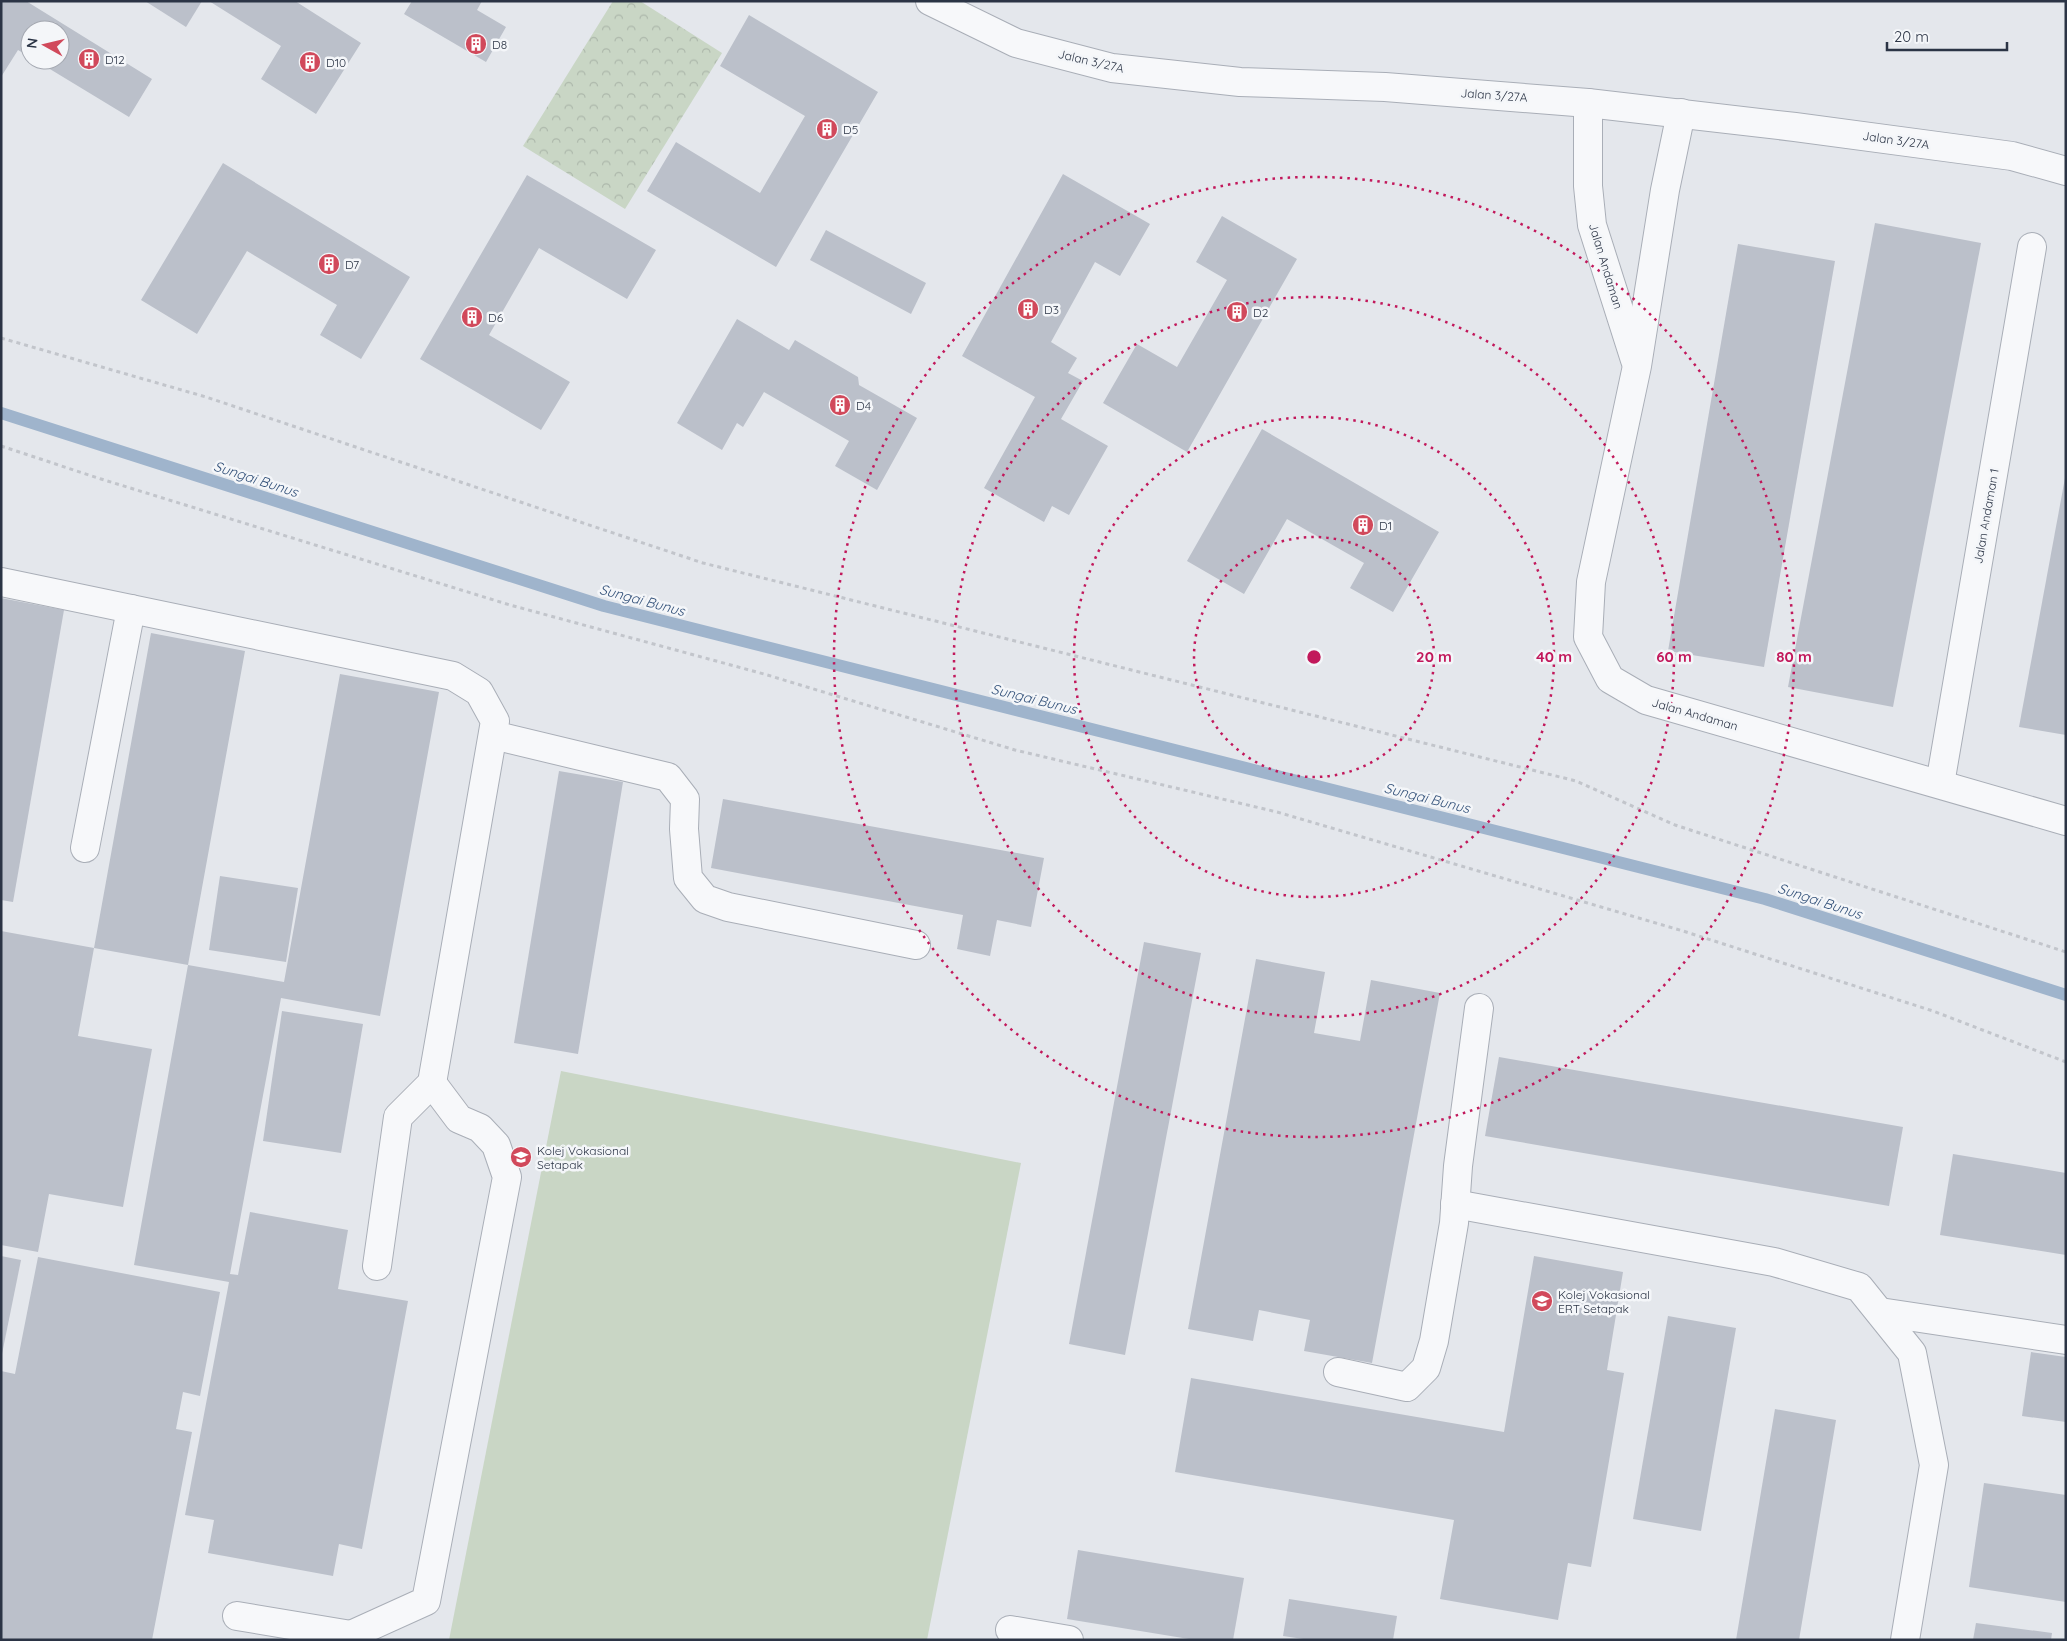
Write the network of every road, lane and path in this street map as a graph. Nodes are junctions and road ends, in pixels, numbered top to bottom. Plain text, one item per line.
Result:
1 (930, 1) edge
2 (1588, 103) junction
3 (1682, 113) junction
4 (2066, 171) edge
5 (2032, 247) dead end
6 (1, 338) edge
7 (1636, 366) junction
8 (1, 446) edge
9 (1, 582) edge
10 (131, 609) junction
11 (493, 735) junction
12 (1940, 784) junction
13 (2066, 821) edge
14 (85, 848) dead end
15 (916, 945) dead end
16 (2066, 952) edge
17 (1479, 1008) dead end
18 (2066, 1062) edge
19 (432, 1083) junction
20 (1455, 1204) junction
21 (377, 1266) dead end
22 (1880, 1312) junction
23 (2066, 1340) edge
24 (1338, 1372) dead end
25 (237, 1616) dead end
26 (1010, 1630) dead end
27 (351, 1637) edge
28 (1069, 1640) edge
29 (1905, 1640) edge

1 - 2 street, Jalan 3/27A
2 - 3 street, Jalan 3/27A
2 - 7 street, Jalan Andaman
3 - 4 street, Jalan 3/27A
3 - 7 street, Jalan Andaman
5 - 12 street, Jalan Andaman 1
6 - 16 path
7 - 12 street, Jalan Andaman
8 - 18 path
9 - 10 street
10 - 11 street
10 - 14 street
11 - 15 street
11 - 19 street
12 - 13 street, Jalan Andaman
17 - 20 street
19 - 21 street
19 - 27 street
20 - 22 street
20 - 24 street
22 - 23 street
22 - 29 street
25 - 27 street
26 - 28 street

